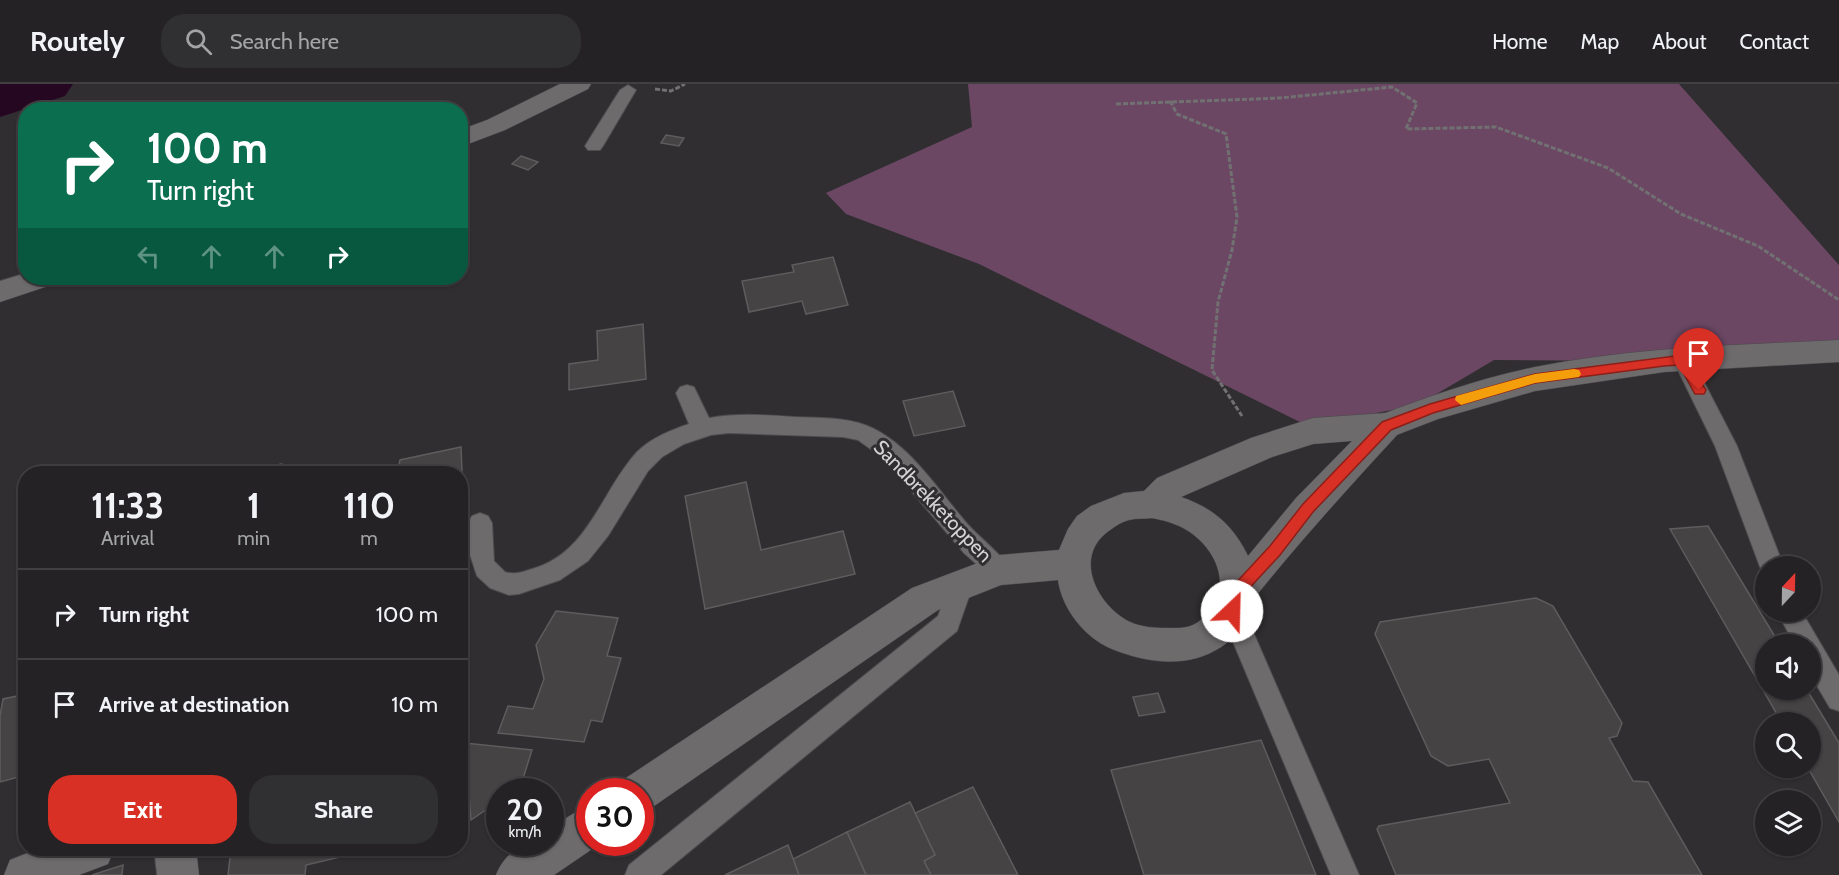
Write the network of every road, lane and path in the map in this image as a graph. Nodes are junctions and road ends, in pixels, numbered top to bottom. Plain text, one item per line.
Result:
1 (579, 84) edge
2 (685, 84) edge
3 (648, 86) dead end
4 (628, 90) dead end
5 (1170, 101) junction
6 (1116, 104) dead end
7 (468, 136) edge
8 (594, 146) dead end
9 (20, 285) edge
10 (0, 292) edge
11 (1839, 300) edge
12 (1839, 351) edge
13 (1683, 360) junction
14 (687, 393) dead end
15 (1248, 425) dead end
16 (1386, 426) junction
17 (702, 428) junction
18 (1152, 504) junction
19 (480, 523) dead end
20 (1768, 556) edge
21 (1072, 564) junction
22 (999, 570) junction
23 (960, 585) junction
24 (1235, 601) junction
25 (1821, 669) edge
26 (1839, 699) edge
27 (654, 783) edge
28 (576, 836) edge
29 (75, 856) edge
30 (177, 856) edge
31 (25, 875) edge
32 (178, 875) edge
33 (518, 875) edge
34 (639, 875) edge
35 (1345, 875) edge

1 - 7 street
2 - 3 path
4 - 8 lane
5 - 6 path
5 - 11 path
5 - 15 path
9 - 10 street
12 - 13 street
13 - 16 street
13 - 20 lane
14 - 17 lane
16 - 18 street
16 - 24 street
17 - 19 lane, Sandbrekketoppen
17 - 22 lane, Sandbrekketoppen
18 - 21 street
18 - 24 street
21 - 22 street, Sandbrekketoppen
21 - 24 street
22 - 23 street, Sandbrekketoppen
23 - 27 street, Sandbrekketoppen
23 - 34 lane
24 - 35 lane
25 - 26 lane
28 - 33 street
29 - 31 street
30 - 32 street

